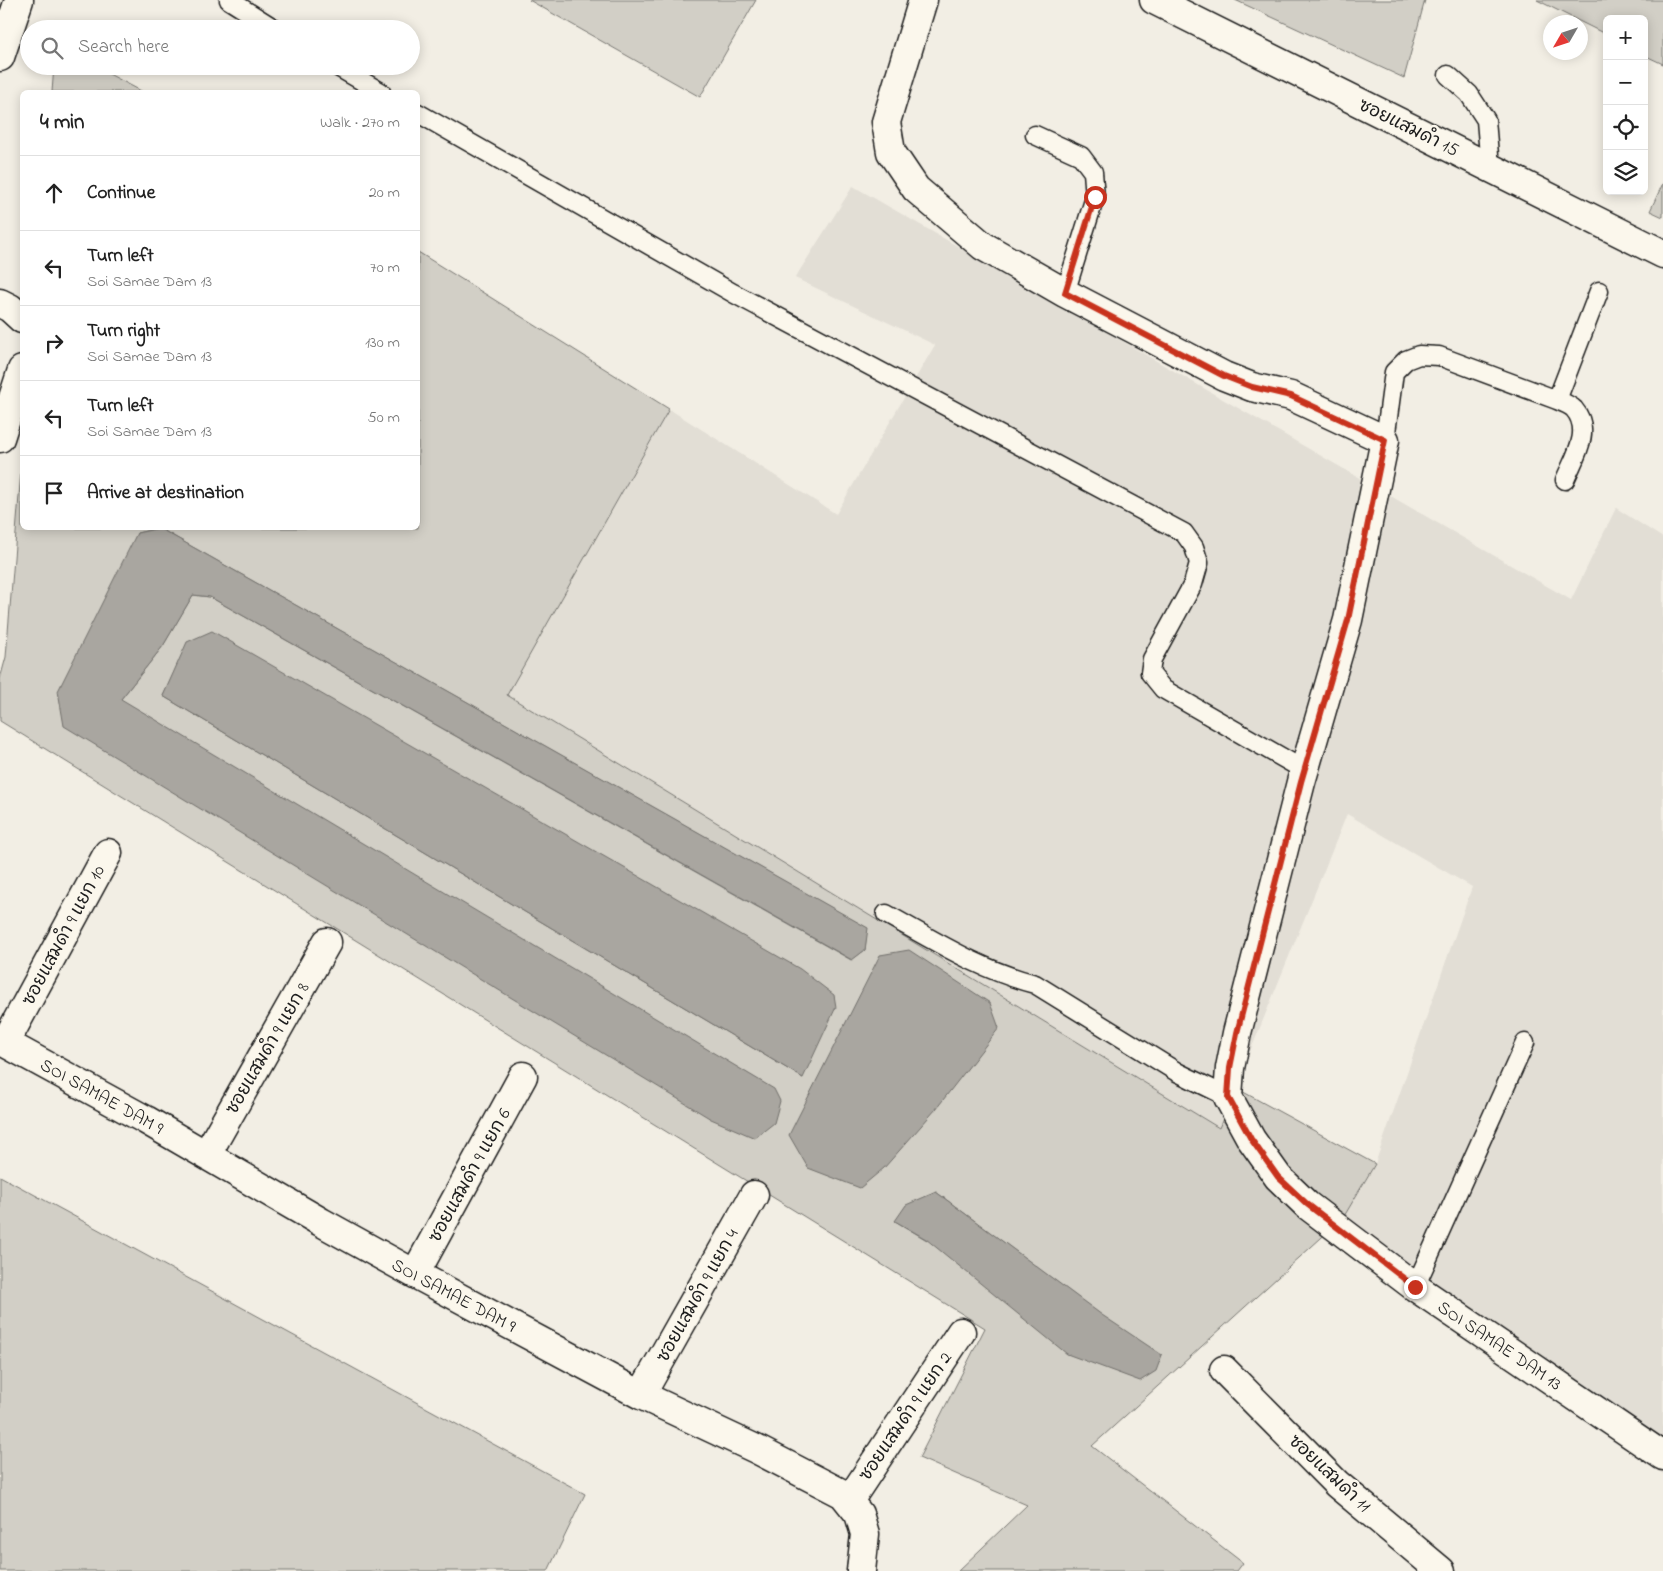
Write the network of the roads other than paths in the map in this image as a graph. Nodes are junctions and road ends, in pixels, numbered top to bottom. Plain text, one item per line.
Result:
1 (19, 0) edge
2 (229, 0) edge
3 (923, 0) edge
4 (1154, 0) edge
5 (261, 20) edge
6 (0, 57) edge
7 (352, 75) edge
8 (1448, 75) dead end
9 (378, 90) edge
10 (420, 114) edge
11 (1035, 135) dead end
12 (1490, 167) junction
13 (1663, 254) edge
14 (1599, 291) dead end
15 (1065, 293) junction
16 (0, 303) edge
17 (20, 317) edge
18 (20, 376) edge
19 (1557, 400) junction
20 (0, 438) edge
21 (1385, 440) junction
22 (1565, 480) dead end
23 (1304, 770) junction
24 (108, 853) dead end
25 (886, 914) dead end
26 (327, 942) dead end
27 (2, 1042) edge
28 (1525, 1043) dead end
29 (523, 1076) dead end
30 (1228, 1097) junction
31 (207, 1154) junction
32 (754, 1195) dead end
33 (414, 1274) junction
34 (1415, 1287) junction
35 (961, 1332) dead end
36 (1224, 1370) dead end
37 (641, 1395) junction
38 (1663, 1456) edge
39 (849, 1501) junction
40 (861, 1571) edge
41 (1441, 1571) edge

1 - 6 street
2 - 5 lane
3 - 15 street
4 - 12 street, ซอยแสมดำ 15
7 - 9 lane
8 - 12 lane
10 - 23 lane
11 - 15 lane
12 - 13 street, ซอยแสมดำ 15
14 - 19 lane
15 - 21 street
16 - 17 street
18 - 20 street
19 - 21 lane
19 - 22 lane
21 - 23 street
23 - 30 street
24 - 27 street, ซอยแสมดำ 9 แยก 10
25 - 30 lane
26 - 31 street, ซอยแสมดำ 9 แยก 8
27 - 31 street, SOI SAMAE DAM 9
28 - 34 lane
29 - 33 street, ซอยแสมดำ 9 แยก 6
30 - 34 street, SOI SAMAE DAM 13
31 - 33 street, SOI SAMAE DAM 9
32 - 37 street, ซอยแสมดำ 9 แยก 4
33 - 37 street, SOI SAMAE DAM 9
34 - 38 street, SOI SAMAE DAM 13
35 - 39 street, ซอยแสมดำ 9 แยก 2
36 - 41 street, ซอยแสมดำ 11
37 - 39 street, SOI SAMAE DAM 9
39 - 40 street, SOI SAMAE DAM 9

